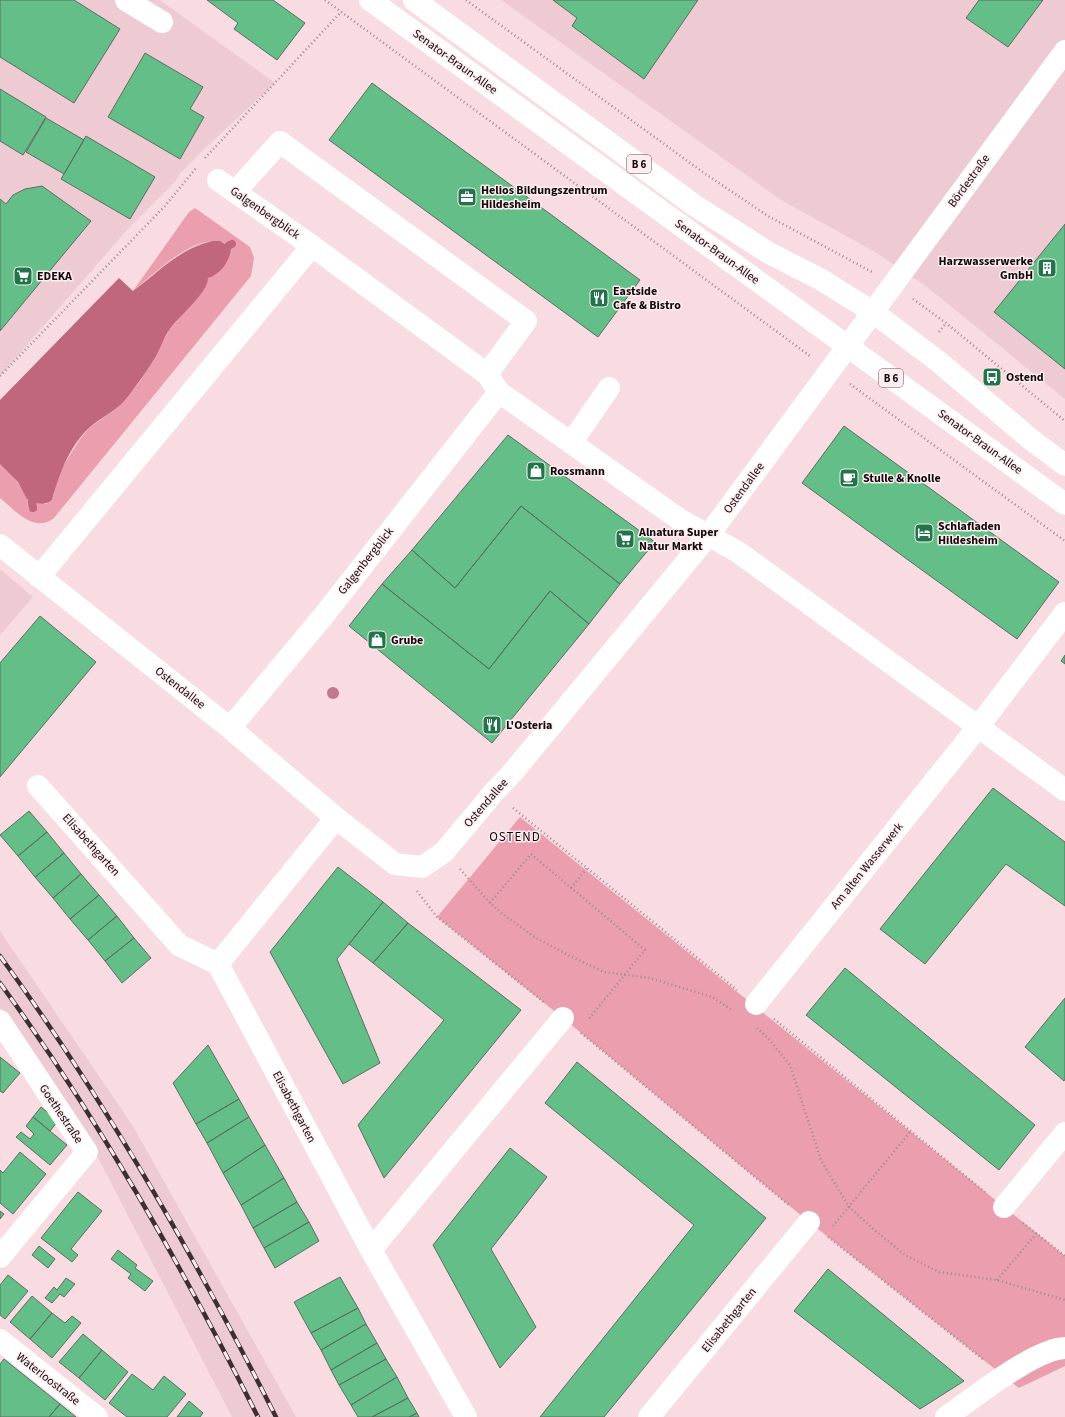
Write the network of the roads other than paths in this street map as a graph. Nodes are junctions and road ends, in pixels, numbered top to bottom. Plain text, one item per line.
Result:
1 (126, 0) edge
2 (370, 0) edge
3 (418, 1) edge
4 (162, 22) dead end
5 (1065, 51) edge
6 (312, 246) junction
7 (873, 312) junction
8 (846, 347) junction
9 (487, 374) junction
10 (610, 388) dead end
11 (499, 392) junction
12 (571, 443) junction
13 (1065, 466) edge
14 (1065, 504) edge
15 (708, 536) junction
16 (0, 545) edge
17 (39, 577) junction
18 (1065, 613) edge
19 (978, 727) junction
20 (230, 728) junction
21 (38, 786) dead end
22 (1065, 790) edge
23 (336, 818) junction
24 (218, 964) junction
25 (748, 1014) road end
26 (0, 1021) edge
27 (571, 1024) road end
28 (1065, 1133) edge
29 (1004, 1207) road end
30 (809, 1222) road end
31 (371, 1250) junction
32 (0, 1257) edge
33 (0, 1340) edge
34 (1065, 1348) edge
35 (97, 1417) edge
36 (466, 1417) edge
37 (649, 1417) edge
38 (946, 1417) edge

1 - 4 street
2 - 8 street, Senator-Braun-Allee / B 6
3 - 7 street, Senator-Braun-Allee / B 6
5 - 7 street, Bördestraße
6 - 9 street, Galgenbergblick
6 - 9 street, Galgenbergblick
6 - 17 street, Galgenbergblick
7 - 8 street, Ostendallee
7 - 13 street, Senator-Braun-Allee / B 6
8 - 14 street, Senator-Braun-Allee / B 6
8 - 15 street, Ostendallee
9 - 11 street, Galgenbergblick
10 - 12 street
11 - 12 street, Galgenbergblick
11 - 20 street, Galgenbergblick
12 - 15 street, Galgenbergblick
15 - 19 street
15 - 23 street, Ostendallee
16 - 17 street, Ostendallee
17 - 20 street, Ostendallee
18 - 19 street, Am alten Wasserwerk
19 - 22 street
19 - 25 street, Am alten Wasserwerk
20 - 23 street, Ostendallee
21 - 24 street, Elisabethgarten
23 - 24 street
24 - 31 street, Elisabethgarten
26 - 32 street, Goethestraße
27 - 31 street
28 - 29 street
30 - 37 street, Elisabethgarten
31 - 36 street, Elisabethgarten
33 - 35 street, Waterloostraße
34 - 38 street

